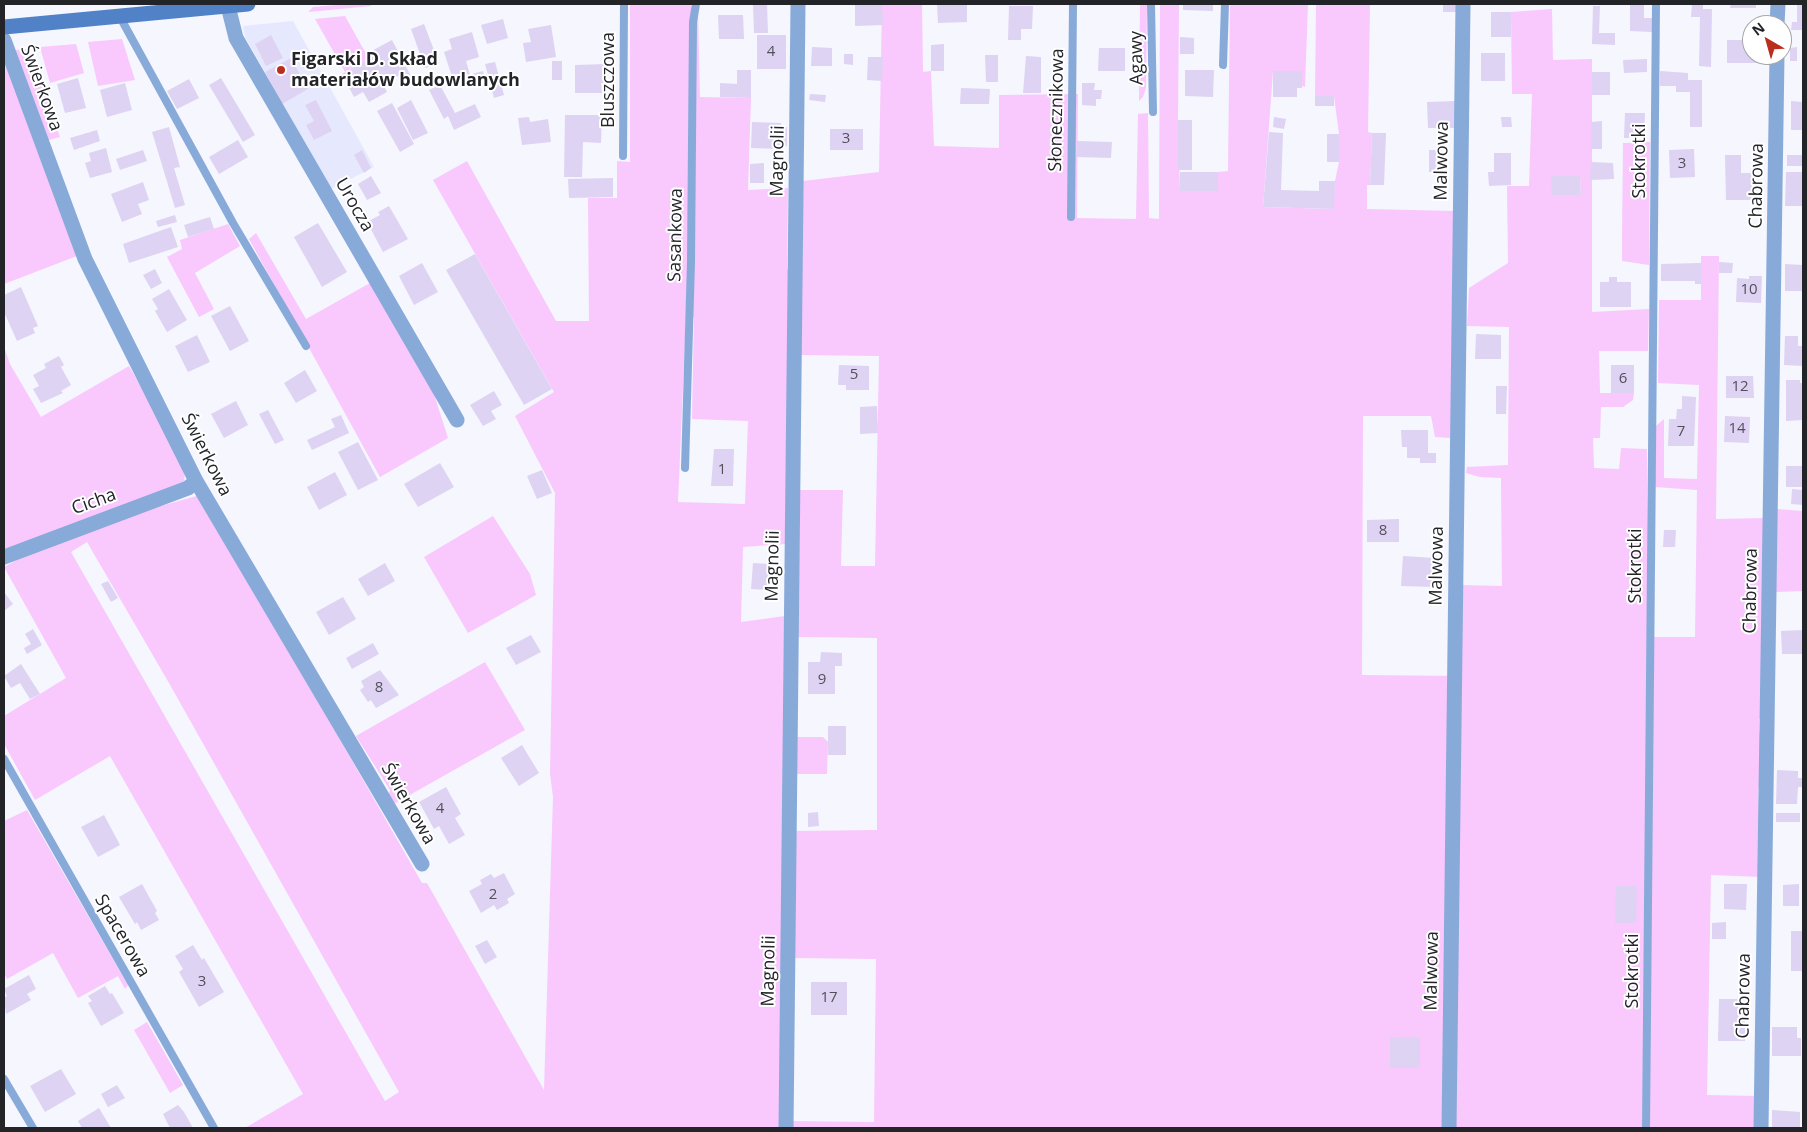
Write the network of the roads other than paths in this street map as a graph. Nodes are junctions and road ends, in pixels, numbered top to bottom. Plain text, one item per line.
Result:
1 (248, 4) edge
2 (624, 4) edge
3 (696, 4) edge
4 (798, 4) edge
5 (1073, 4) edge
6 (1151, 4) edge
7 (1225, 4) edge
8 (1463, 4) edge
9 (1656, 4) edge
10 (228, 6) junction
11 (120, 16) junction
12 (4, 27) edge
13 (4, 40) edge
14 (1223, 65) dead end
15 (1777, 65) edge
16 (1153, 112) dead end
17 (623, 156) dead end
18 (1071, 217) dead end
19 (306, 346) dead end
20 (457, 420) dead end
21 (685, 468) dead end
22 (196, 482) junction
23 (4, 557) edge
24 (4, 759) edge
25 (422, 864) dead end
26 (4, 1079) edge
27 (32, 1128) edge
28 (214, 1128) edge
29 (786, 1128) edge
30 (1449, 1128) edge
31 (1646, 1128) edge
32 (1761, 1128) edge

1 - 10 main road
2 - 17 lane, Bluszczowa
3 - 21 lane, Sasankowa
4 - 29 street, Magnolii
5 - 18 lane, Słonecznikowa
6 - 16 lane, Agawy
7 - 14 lane
8 - 30 street, Malwowa
9 - 31 lane, Stokrotki
10 - 11 main road
10 - 20 street, Urocza
11 - 12 main road
11 - 19 lane
13 - 22 street, Świerkowa
15 - 32 street, Chabrowa
22 - 23 street, Cicha
22 - 25 street, Świerkowa
24 - 28 lane, Spacerowa
26 - 27 lane

